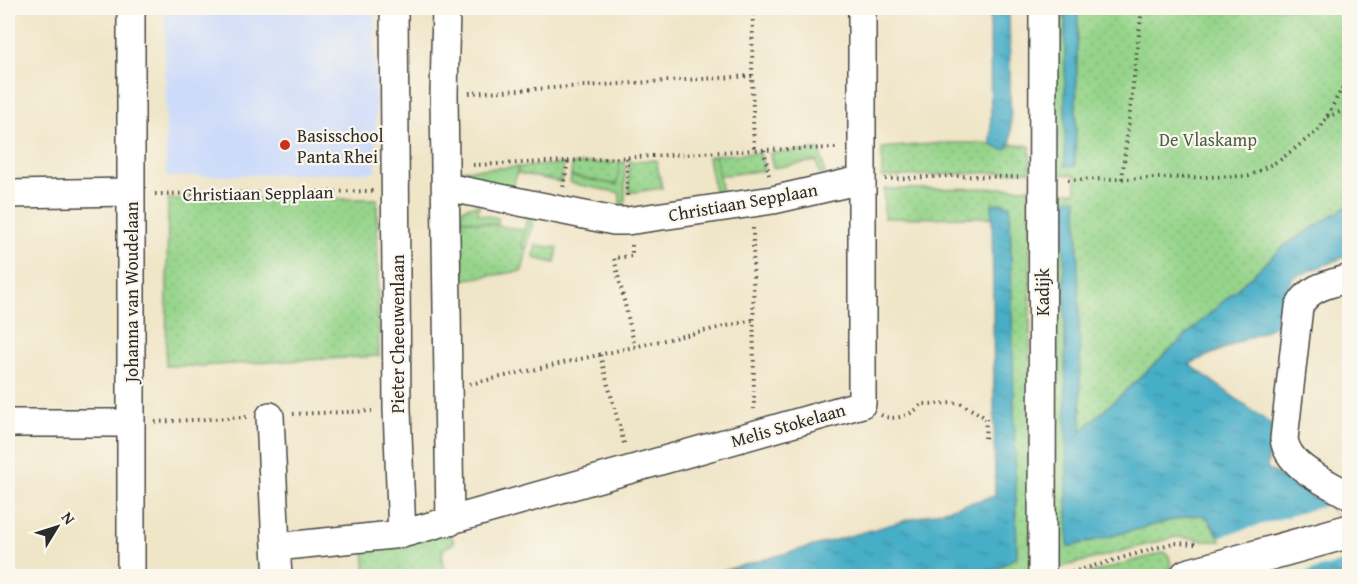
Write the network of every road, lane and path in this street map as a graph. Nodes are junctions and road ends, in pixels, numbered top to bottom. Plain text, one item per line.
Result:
1 (131, 8) edge
2 (394, 8) edge
3 (446, 8) edge
4 (753, 8) edge
5 (862, 8) edge
6 (1042, 8) edge
7 (1142, 8) edge
8 (1350, 74) edge
9 (752, 76) junction
10 (444, 95) junction
11 (1350, 108) edge
12 (1326, 117) junction
13 (861, 147) junction
14 (754, 150) junction
15 (627, 158) junction
16 (568, 161) junction
17 (446, 177) junction
18 (1042, 178) junction
19 (1122, 179) junction
20 (861, 180) junction
21 (396, 191) junction
22 (143, 193) junction
23 (8, 194) edge
24 (752, 203) junction
25 (560, 210) junction
26 (630, 221) junction
27 (1350, 278) edge
28 (753, 320) junction
29 (635, 347) junction
30 (600, 355) junction
31 (448, 389) junction
32 (862, 404) junction
33 (270, 416) dead end
34 (8, 423) edge
35 (130, 423) junction
36 (755, 435) junction
37 (985, 441) dead end
38 (632, 470) junction
39 (1350, 496) edge
40 (450, 522) junction
41 (1349, 531) edge
42 (402, 534) junction
43 (1207, 546) dead end
44 (276, 547) junction
45 (130, 576) edge
46 (278, 576) edge
47 (1042, 576) edge
48 (1057, 576) edge
49 (1187, 576) edge

1 - 22 street, Johanna van Woudelaan
2 - 21 street, Pieter Cheeuwenlaan
3 - 10 street
4 - 9 path
5 - 13 street, Melis Stokelaan
6 - 18 street, Kadijk
7 - 19 path
8 - 12 path
9 - 10 path
9 - 14 path
10 - 17 street
11 - 12 path
12 - 19 path
13 - 14 path
13 - 20 street, Melis Stokelaan
14 - 15 path
15 - 16 path
15 - 26 path
16 - 17 path
16 - 25 path
17 - 25 street, Christiaan Sepplaan
17 - 31 street
18 - 19 path
18 - 20 path
18 - 47 street, Kadijk
20 - 24 street, Christiaan Sepplaan
20 - 32 street, Melis Stokelaan
21 - 22 path, Christiaan Sepplaan
21 - 42 street, Pieter Cheeuwenlaan
22 - 23 street
22 - 35 street, Johanna van Woudelaan
24 - 26 street, Christiaan Sepplaan
24 - 28 path
25 - 26 street, Christiaan Sepplaan
26 - 29 path
27 - 39 street
28 - 29 path
28 - 36 path
29 - 30 path
30 - 31 path
30 - 38 path
31 - 40 street
32 - 36 street, Melis Stokelaan
32 - 37 path
33 - 44 street
34 - 35 street
35 - 45 street, Johanna van Woudelaan
36 - 38 street, Melis Stokelaan
38 - 40 street, Melis Stokelaan
40 - 42 street, Melis Stokelaan
41 - 49 main road
42 - 44 street
43 - 48 path
44 - 46 street

